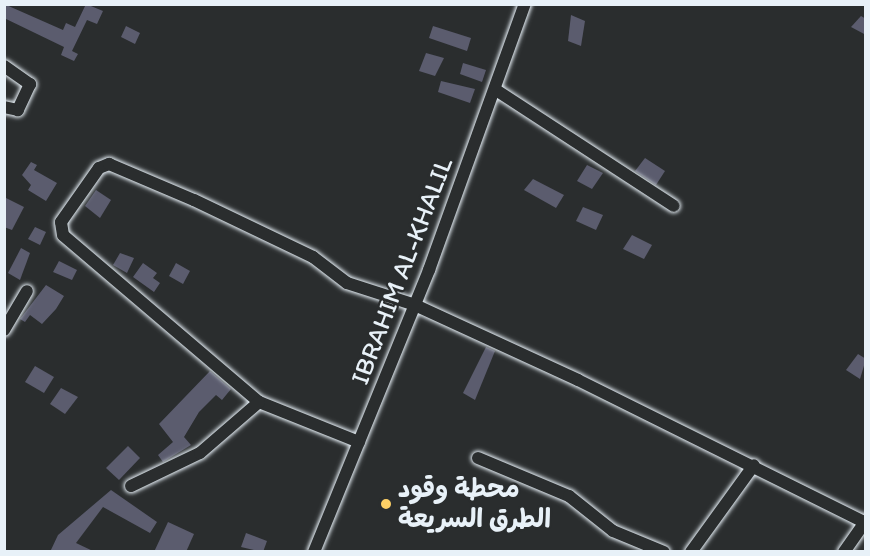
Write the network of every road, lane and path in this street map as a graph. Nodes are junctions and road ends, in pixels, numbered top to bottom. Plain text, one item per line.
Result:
1 (525, 4) edge
2 (4, 66) edge
3 (496, 90) junction
4 (4, 107) edge
5 (674, 206) dead end
6 (27, 291) dead end
7 (415, 305) junction
8 (4, 330) edge
9 (259, 402) junction
10 (359, 442) junction
11 (478, 458) dead end
12 (754, 465) junction
13 (131, 486) dead end
14 (865, 521) edge
15 (314, 552) edge
16 (664, 552) edge
17 (690, 552) edge
18 (844, 552) edge

1 - 3 street, IBRAHIM AL-KHALIL
2 - 4 street
3 - 5 street
3 - 7 street, IBRAHIM AL-KHALIL
6 - 8 street
7 - 9 street
7 - 10 street, IBRAHIM AL-KHALIL
7 - 12 street
9 - 10 street
9 - 13 street
10 - 15 street, IBRAHIM AL-KHALIL
11 - 16 street
12 - 14 street
12 - 17 street
14 - 18 street

